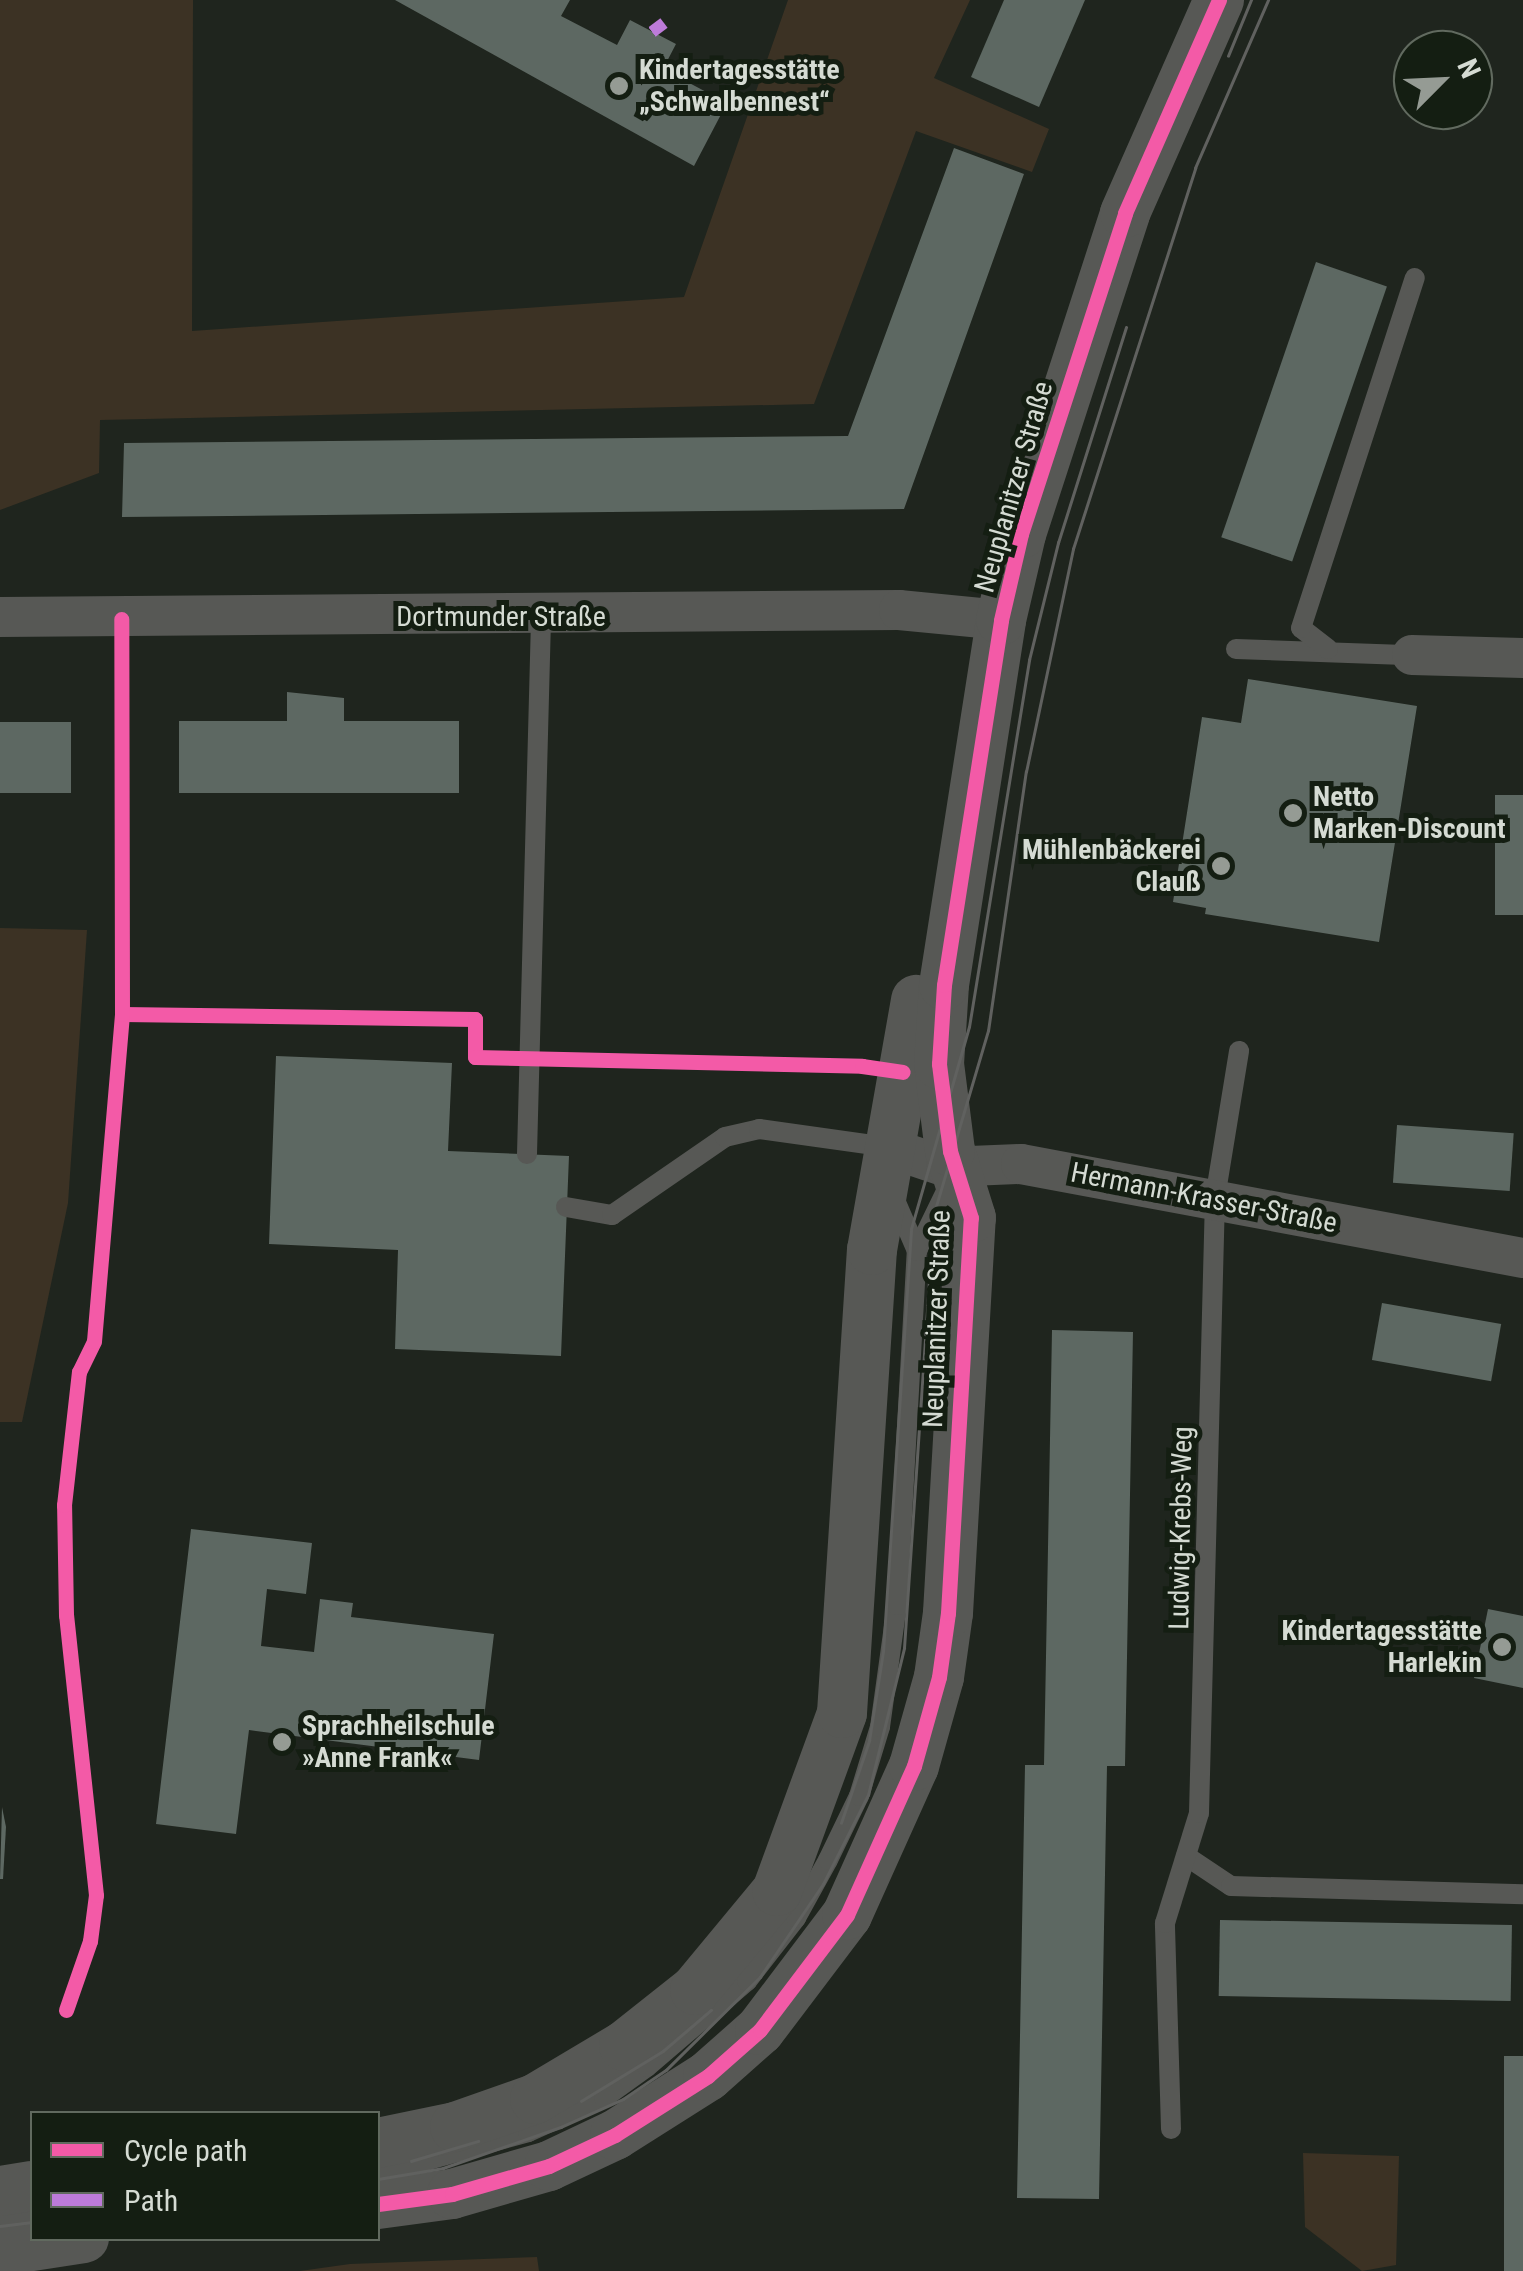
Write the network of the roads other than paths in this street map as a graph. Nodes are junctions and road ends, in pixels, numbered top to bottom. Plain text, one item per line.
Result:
1 (1219, 0) edge
2 (1415, 278) dead end
3 (0, 617) edge
4 (541, 618) junction
5 (1001, 620) junction
6 (1328, 649) junction
7 (1236, 650) dead end
8 (1412, 654) joint
9 (1523, 658) edge
10 (955, 892) junction
11 (1239, 1051) dead end
12 (527, 1154) dead end
13 (885, 1162) junction
14 (958, 1168) junction
15 (1215, 1198) junction
16 (566, 1207) dead end
17 (917, 1251) junction
18 (1523, 1258) edge
19 (1186, 1856) junction
20 (1523, 1894) edge
21 (1172, 2129) dead end
22 (380, 2143) edge
23 (380, 2173) edge
24 (30, 2186) edge
25 (0, 2191) edge
26 (380, 2204) edge
27 (30, 2217) edge
28 (0, 2221) edge
29 (65, 2241) edge
30 (0, 2251) edge

1 - 5 street, Neuplanitzer Straße
2 - 6 lane
3 - 4 street, Dortmunder Straße
4 - 5 street, Dortmunder Straße
4 - 12 lane
5 - 10 street, Neuplanitzer Straße
6 - 7 lane
6 - 8 lane
8 - 9 street
10 - 13 street, Neuplanitzer Straße
10 - 14 street, Neuplanitzer Straße
11 - 15 lane, Ludwig-Krebs-Weg
13 - 14 street, Hermann-Krasser-Straße
13 - 16 lane
13 - 17 lane
13 - 22 street, Neuplanitzer Straße
14 - 15 street, Hermann-Krasser-Straße
14 - 17 lane
14 - 26 street, Neuplanitzer Straße
15 - 18 street, Hermann-Krasser-Straße
15 - 19 lane, Ludwig-Krebs-Weg
17 - 23 lane
19 - 20 lane
19 - 21 lane, Ludwig-Krebs-Weg
24 - 25 street
27 - 28 lane
29 - 30 street

